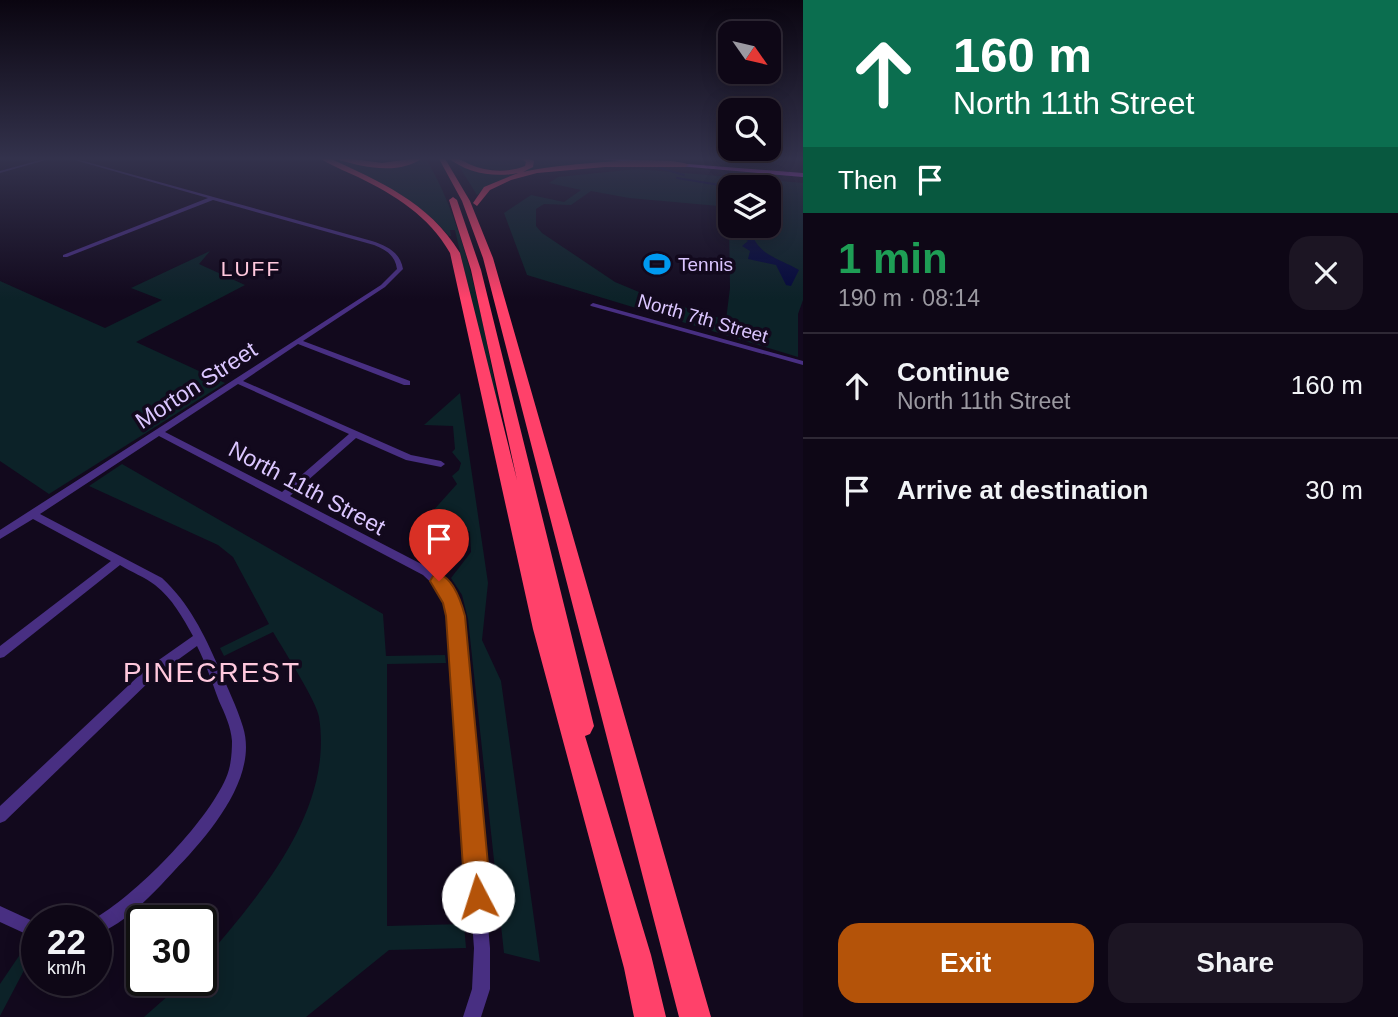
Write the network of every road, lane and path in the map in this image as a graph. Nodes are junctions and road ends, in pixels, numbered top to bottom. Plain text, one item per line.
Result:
1 (197, 204) edge
2 (236, 204) edge
3 (409, 204) edge
4 (455, 204) edge
5 (467, 204) edge
6 (478, 204) edge
7 (65, 256) dead end
8 (593, 305) dead end
9 (298, 342) junction
10 (803, 363) edge
11 (237, 381) junction
12 (407, 383) dead end
13 (532, 419) junction
14 (159, 432) junction
15 (355, 434) junction
16 (442, 464) dead end
17 (283, 497) junction
18 (32, 514) junction
19 (0, 535) edge
20 (119, 560) junction
21 (198, 639) junction
22 (0, 653) edge
23 (0, 816) edge
24 (0, 914) edge
25 (112, 918) edge
26 (21, 924) edge
27 (638, 965) junction
28 (472, 1017) edge
29 (650, 1017) edge
30 (695, 1017) edge

1 - 7 street
2 - 9 street, Morton Street
3 - 27 highway
4 - 27 highway
5 - 13 highway
6 - 13 highway
8 - 10 street, North 7th Street
9 - 11 street, Morton Street
9 - 12 street
11 - 14 street, Morton Street
11 - 15 street
13 - 30 highway
14 - 17 street, North 11th Street
14 - 18 street, Morton Street
15 - 16 street
15 - 17 street
17 - 28 street, North 11th Street
18 - 19 street, Morton Street
18 - 20 street
20 - 21 street
20 - 22 street
21 - 23 street
21 - 25 street
24 - 26 street
27 - 29 highway

